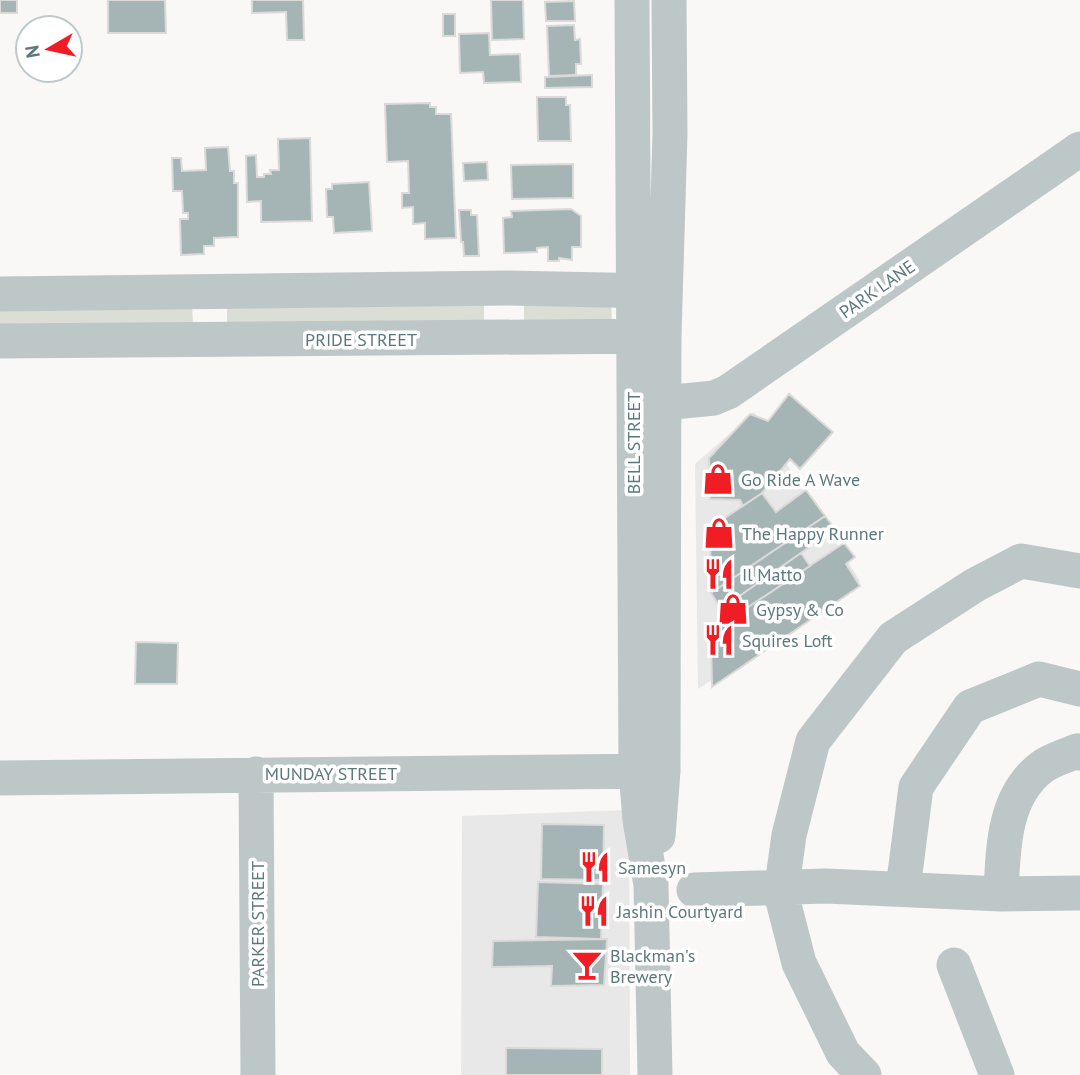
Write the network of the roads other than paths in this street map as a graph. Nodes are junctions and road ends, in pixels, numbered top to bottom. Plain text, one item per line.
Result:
1 (632, 0) edge
2 (669, 0) edge
3 (1080, 149) edge
4 (508, 288) junction
5 (649, 291) junction
6 (215, 292) junction
7 (0, 294) edge
8 (648, 336) junction
9 (507, 338) junction
10 (214, 340) junction
11 (0, 341) edge
12 (664, 403) junction
13 (1080, 571) edge
14 (1080, 689) edge
15 (1080, 753) edge
16 (649, 771) junction
17 (256, 774) junction
18 (0, 778) edge
19 (782, 887) junction
20 (902, 889) junction
21 (694, 890) dead end
22 (1080, 893) edge
23 (1001, 894) junction
24 (954, 965) dead end
25 (258, 1075) edge
26 (655, 1075) edge
27 (864, 1075) edge
28 (997, 1075) edge

1 - 5 street, BELL STREET
2 - 5 street, BELL STREET
3 - 12 street, PARK LANE
4 - 5 street
4 - 6 street
4 - 9 street
5 - 8 street, BELL STREET
6 - 7 street
6 - 10 street
8 - 9 street, PRIDE STREET
8 - 12 street, BELL STREET
8 - 16 street, BELL STREET
9 - 10 street, PRIDE STREET
10 - 11 street, PRIDE STREET
12 - 16 street, BELL STREET
13 - 19 street
14 - 20 street
15 - 23 street
16 - 17 street, MUNDAY STREET
16 - 26 street, BELL STREET
17 - 18 street, MUNDAY STREET
17 - 25 street, PARKER STREET
19 - 20 street
19 - 21 street
19 - 27 street
20 - 23 street
22 - 23 street
24 - 28 street

